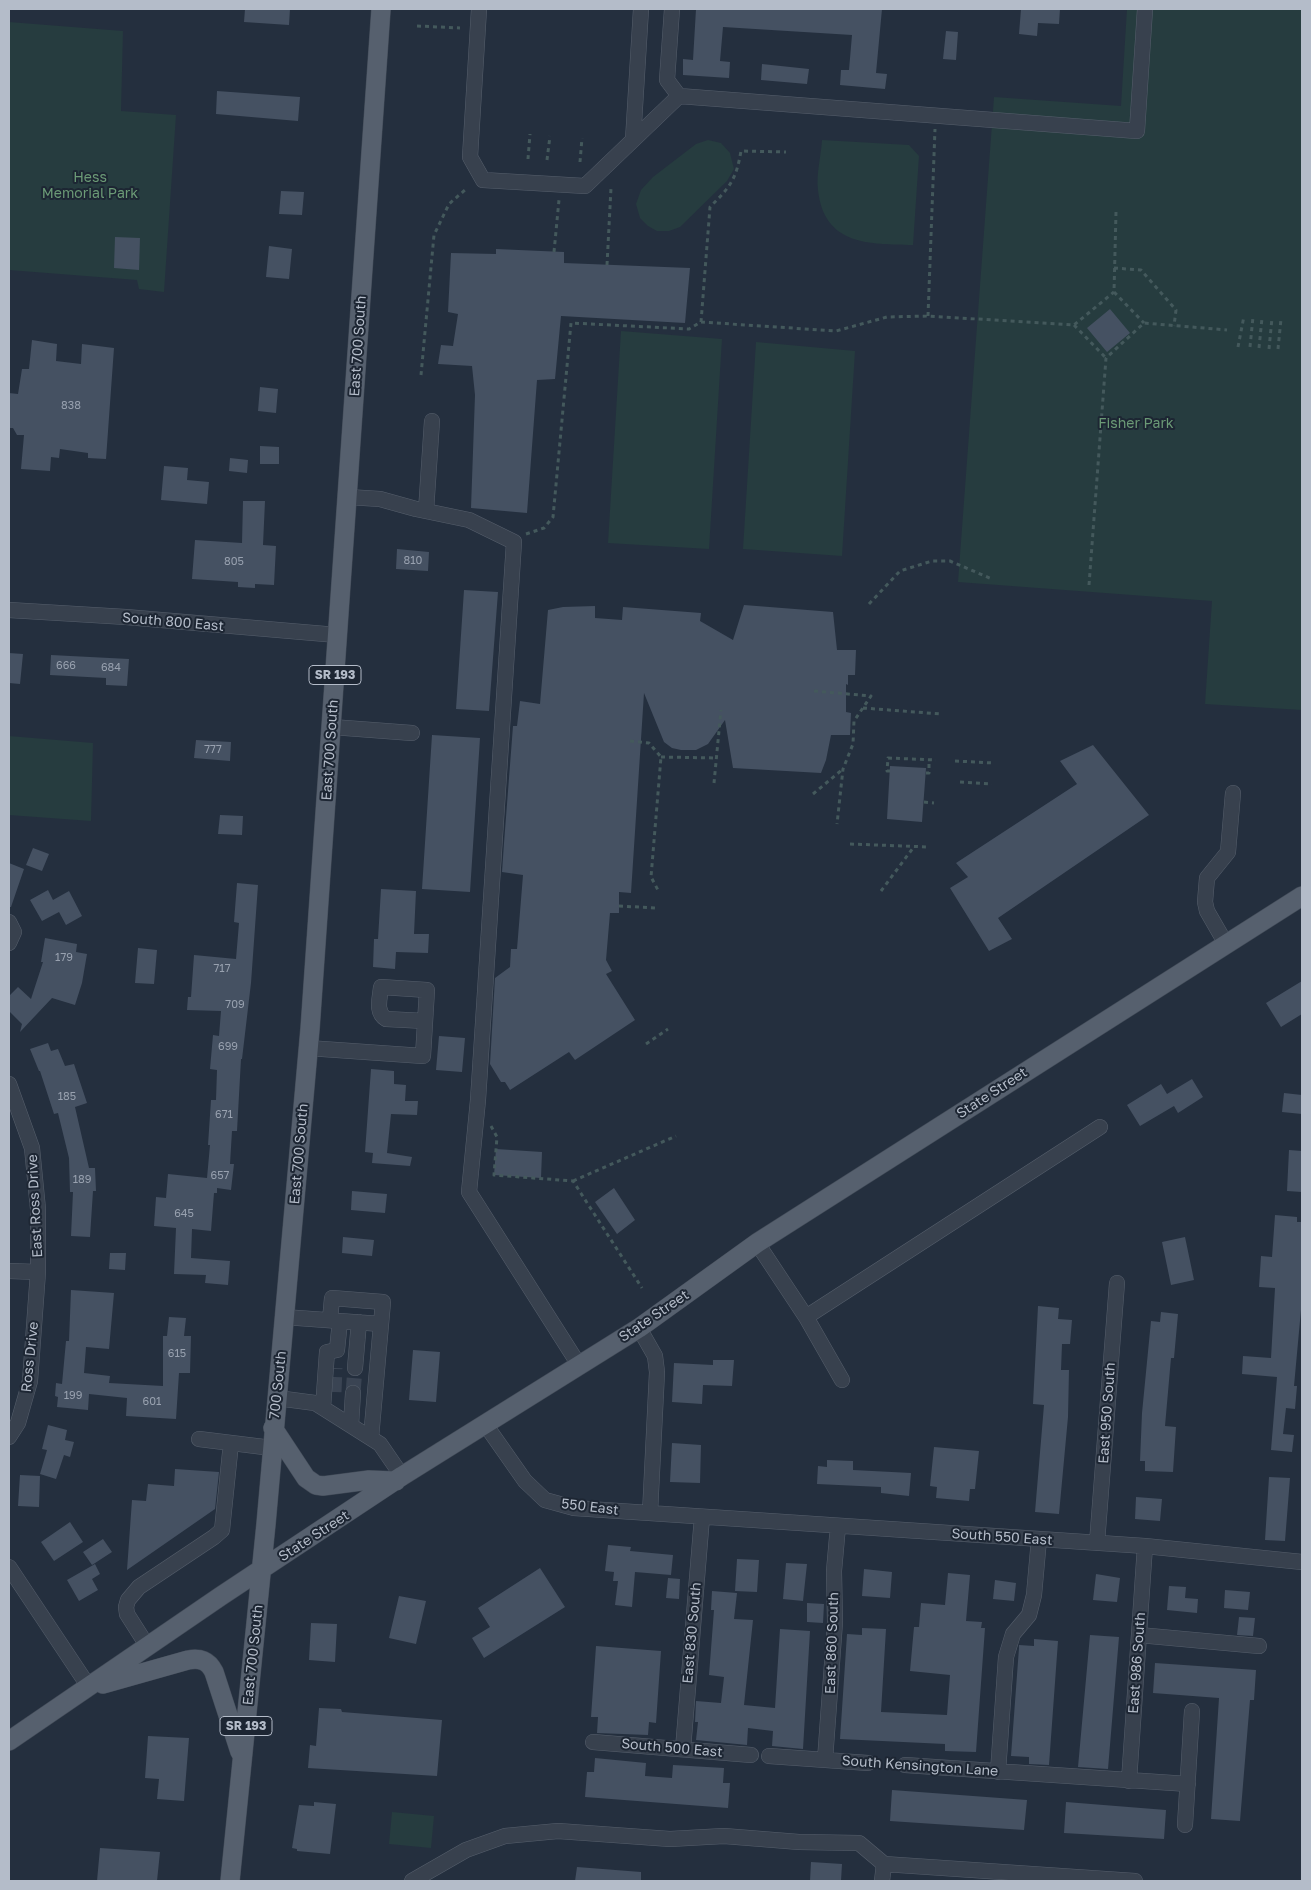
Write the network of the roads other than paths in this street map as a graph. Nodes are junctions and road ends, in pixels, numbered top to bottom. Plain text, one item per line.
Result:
1 (381, 9) edge
2 (479, 9) edge
3 (641, 9) edge
4 (672, 9) edge
5 (1145, 9) edge
6 (679, 96) junction
7 (633, 140) junction
8 (432, 421) dead end
9 (348, 497) junction
10 (426, 511) junction
11 (9, 610) edge
12 (337, 635) junction
13 (332, 727) junction
14 (412, 732) dead end
15 (1233, 793) dead end
16 (1302, 896) edge
17 (9, 922) edge
18 (9, 943) edge
19 (1226, 944) junction
20 (425, 1021) junction
21 (308, 1048) junction
22 (9, 1084) edge
23 (1100, 1127) dead end
24 (757, 1243) junction
25 (9, 1270) edge
26 (38, 1272) junction
27 (1116, 1283) dead end
28 (284, 1316) junction
29 (806, 1317) junction
30 (335, 1320) junction
31 (359, 1322) junction
32 (381, 1324) junction
33 (639, 1328) junction
34 (282, 1342) joint
35 (337, 1350) junction
36 (578, 1365) junction
37 (335, 1368) tunnel mouth
38 (355, 1368) tunnel mouth
39 (842, 1380) dead end
40 (334, 1392) tunnel mouth
41 (353, 1393) tunnel mouth
42 (276, 1398) junction
43 (328, 1411) junction
44 (485, 1424) junction
45 (351, 1425) junction
46 (273, 1428) junction
47 (9, 1437) edge
48 (371, 1438) junction
49 (199, 1439) dead end
50 (231, 1442) junction
51 (272, 1448) junction
52 (399, 1478) junction
53 (373, 1487) junction
54 (650, 1513) junction
55 (702, 1516) junction
56 (838, 1526) junction
57 (1039, 1539) junction
58 (1097, 1543) junction
59 (1145, 1546) junction
60 (1302, 1562) edge
61 (9, 1567) edge
62 (261, 1570) junction
63 (1139, 1636) junction
64 (1259, 1646) dead end
65 (148, 1647) junction
66 (89, 1687) junction
67 (1192, 1711) dead end
68 (9, 1741) edge
69 (593, 1742) dead end
70 (683, 1749) junction
71 (751, 1755) dead end
72 (769, 1756) dead end
73 (825, 1760) junction
74 (242, 1761) junction
75 (868, 1763) dead end
76 (905, 1765) dead end
77 (998, 1772) junction
78 (1129, 1781) junction
79 (1188, 1784) junction
80 (1185, 1825) dead end
81 (884, 1864) junction
82 (230, 1881) edge
83 (412, 1881) edge
84 (882, 1881) edge
85 (1135, 1881) edge

1 - 9 main road, East 700 South / SR 193
2 - 7 street
3 - 7 street
4 - 6 street
5 - 6 street
6 - 7 street
8 - 10 street
9 - 10 street
9 - 12 main road, East 700 South / SR 193
10 - 36 street
11 - 12 street, South 800 East
12 - 13 main road, East 700 South / SR 193
13 - 14 street
13 - 21 main road, East 700 South / SR 193
15 - 19 street
16 - 19 main road, State Street
17 - 18 street
19 - 24 main road, State Street
20 - 20 street
20 - 21 street
21 - 28 main road, East 700 South / SR 193
22 - 26 street, East Ross Drive
23 - 29 street
24 - 29 street
24 - 33 main road, State Street
25 - 26 street
26 - 47 street, Ross Drive
27 - 58 street, East 950 South
28 - 30 street
28 - 34 main road, East 700 South / SR 193
29 - 39 street
30 - 31 street
30 - 32 street
30 - 35 street
31 - 32 street
31 - 38 street
32 - 48 street
33 - 36 main road, State Street
33 - 54 street
34 - 42 main road, 700 South / SR 193
35 - 37 street
35 - 43 street
36 - 44 main road, State Street
40 - 43 street
41 - 45 street
42 - 43 street
42 - 46 main road, 700 South / SR 193
43 - 45 street
44 - 52 main road, State Street
44 - 54 street, 550 East
45 - 48 street
46 - 51 main road, East 700 South / SR 193
46 - 53 main road
48 - 52 street
49 - 50 street
50 - 51 street
50 - 65 street
51 - 62 main road, East 700 South / SR 193
52 - 53 main road
53 - 62 main road, State Street
54 - 55 street, 550 East
55 - 56 street, South 550 East
55 - 70 street, East 830 South
56 - 57 street, South 550 East
56 - 73 street, East 860 South
57 - 58 street, South 550 East
57 - 77 street
58 - 59 street, South 550 East
59 - 60 street, South 550 East
59 - 63 street, East 986 South
61 - 66 street
62 - 65 main road, State Street
62 - 74 main road, East 700 South / SR 193
63 - 64 street
63 - 78 street, East 986 South
65 - 66 main road, State Street
66 - 68 main road, State Street
66 - 74 main road
67 - 79 street
69 - 70 street, South 500 East
70 - 71 street, South 500 East
72 - 73 street, South Kensington Lane
73 - 75 street, South Kensington Lane
74 - 82 main road, East 700 South / SR 193
76 - 77 street, South Kensington Lane
77 - 78 street, South Kensington Lane
78 - 79 street, South Kensington Lane
79 - 80 street
81 - 83 street
81 - 84 street
81 - 85 street

